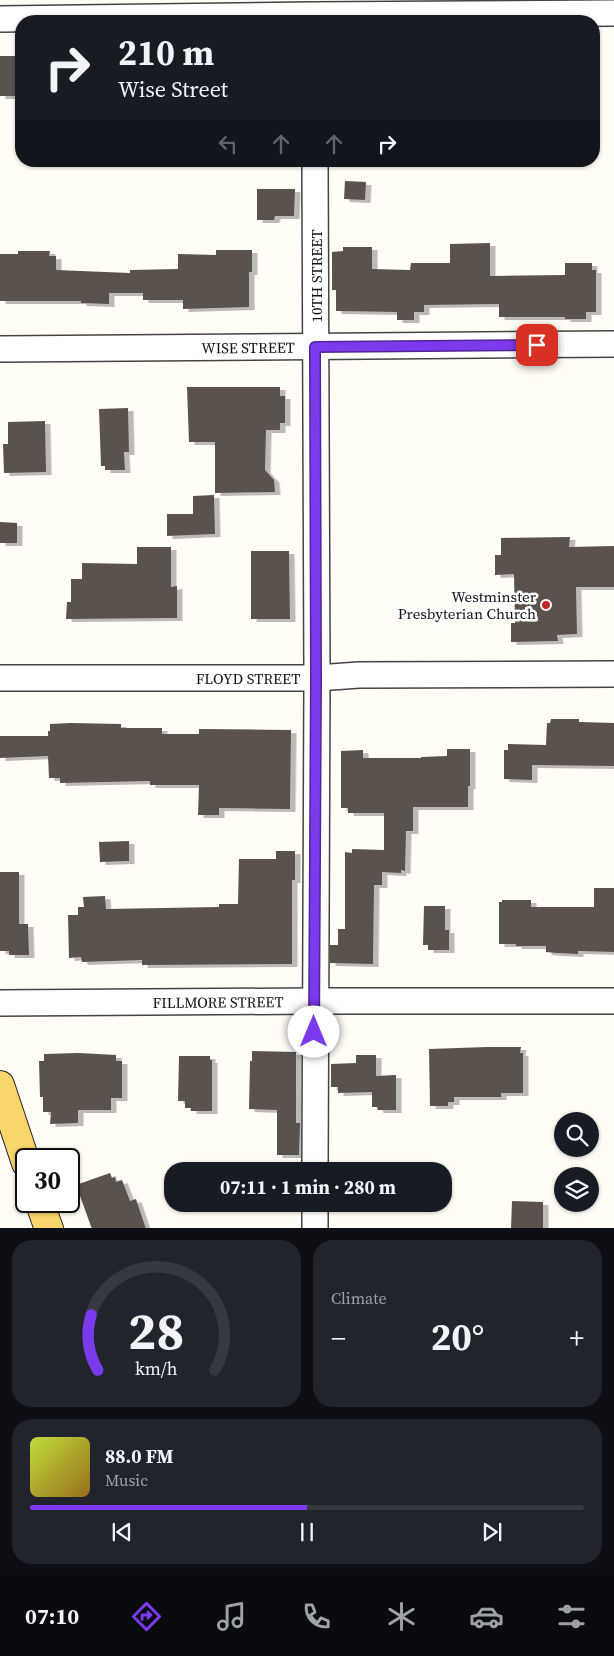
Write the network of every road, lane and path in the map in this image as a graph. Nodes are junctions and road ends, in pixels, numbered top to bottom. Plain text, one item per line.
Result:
1 (315, 12) edge
2 (614, 13) edge
3 (180, 15) edge
4 (0, 19) edge
5 (15, 19) edge
6 (315, 167) edge
7 (614, 344) edge
8 (315, 347) junction
9 (0, 349) edge
10 (614, 674) edge
11 (0, 678) edge
12 (316, 678) junction
13 (314, 1000) junction
14 (614, 1001) edge
15 (0, 1003) edge
16 (0, 1085) edge
17 (21, 1148) edge
18 (315, 1162) edge
19 (315, 1212) edge
20 (43, 1213) edge
21 (49, 1228) edge
22 (315, 1228) edge

1 - 2 street
1 - 3 street
4 - 5 street
6 - 8 street, 10TH STREET
7 - 8 street, WISE STREET
8 - 9 street, WISE STREET
8 - 12 street, 10TH STREET
10 - 12 street, FLOYD STREET
11 - 12 street, FLOYD STREET
12 - 13 street, 10TH STREET
13 - 14 street, FILLMORE STREET
13 - 15 street, FILLMORE STREET
13 - 18 street, 10TH STREET
16 - 17 main road
19 - 22 street
20 - 21 main road

